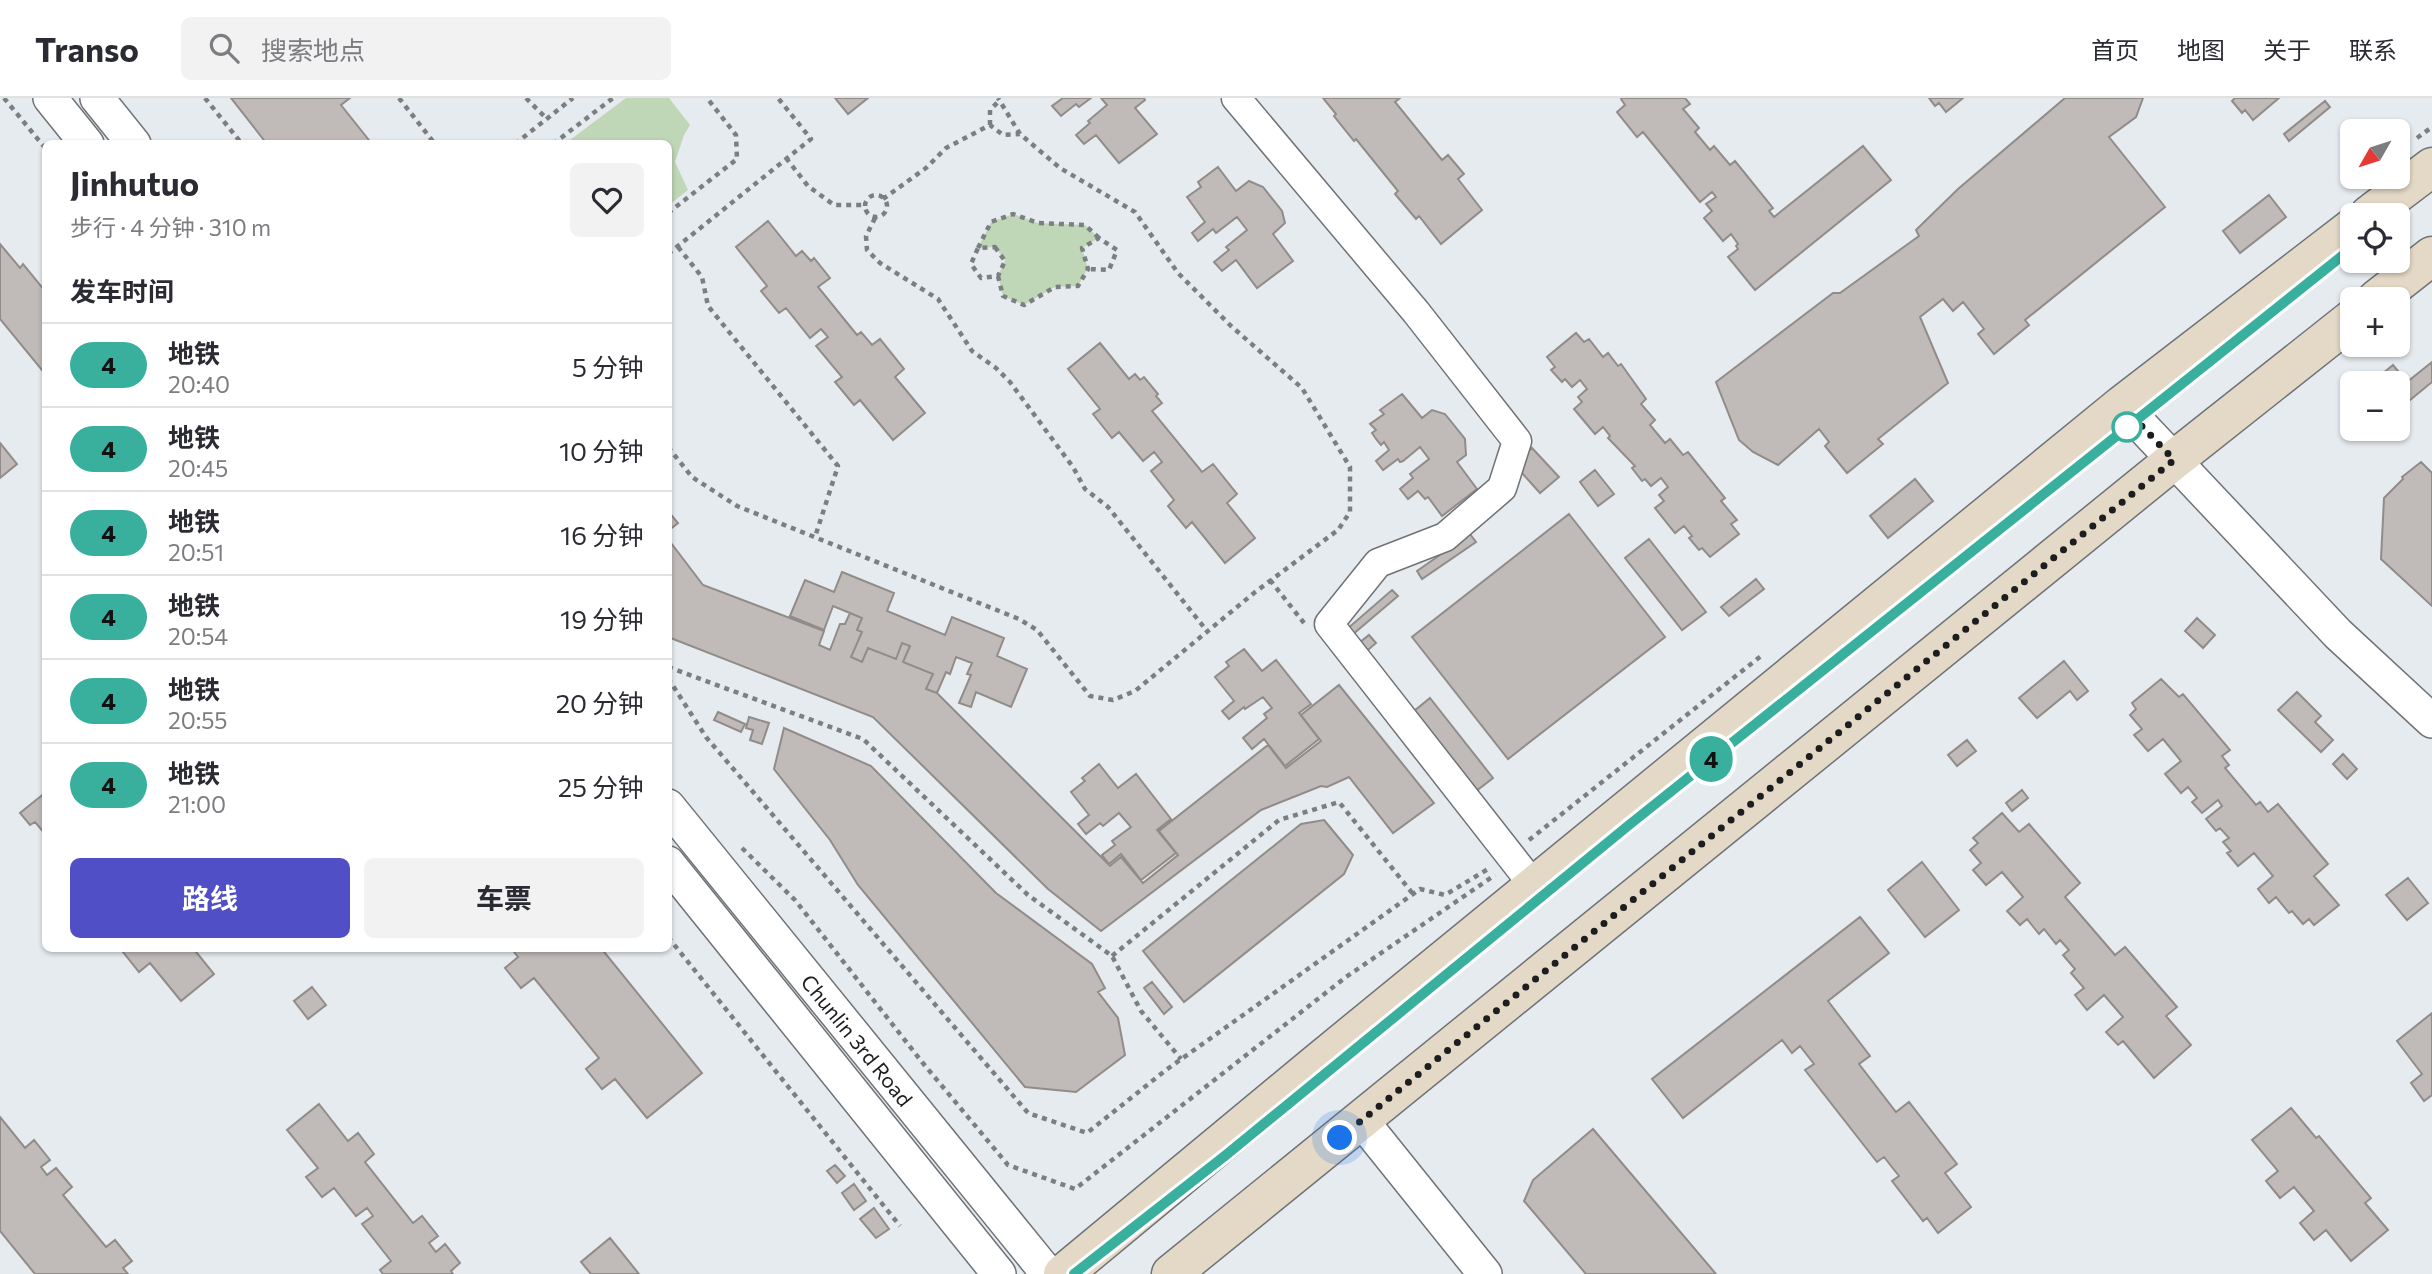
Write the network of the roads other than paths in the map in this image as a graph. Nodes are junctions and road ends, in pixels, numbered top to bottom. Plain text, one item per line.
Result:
1 (50, 98) edge
2 (97, 98) edge
3 (1236, 98) edge
4 (84, 140) edge
5 (131, 140) edge
6 (2432, 167) edge
7 (2385, 203) edge
8 (2340, 237) edge
9 (2432, 256) edge
10 (2392, 287) edge
11 (2340, 329) edge
12 (2122, 405) junction
13 (2174, 460) junction
14 (2432, 721) edge
15 (672, 811) edge
16 (1518, 865) junction
17 (672, 868) edge
18 (1362, 1121) junction
19 (999, 1274) edge
20 (1048, 1274) edge
21 (1063, 1274) edge
22 (1171, 1274) edge
23 (1485, 1274) edge

1 - 4 street
2 - 5 street
3 - 16 street
6 - 7 main road
8 - 12 main road
9 - 10 main road
11 - 13 main road
12 - 13 street
12 - 16 main road
13 - 14 street
13 - 18 main road
15 - 20 street, Chunlin 3rd Road
16 - 21 main road
17 - 19 street, Chunlin 3rd Road
18 - 22 main road
18 - 23 street

